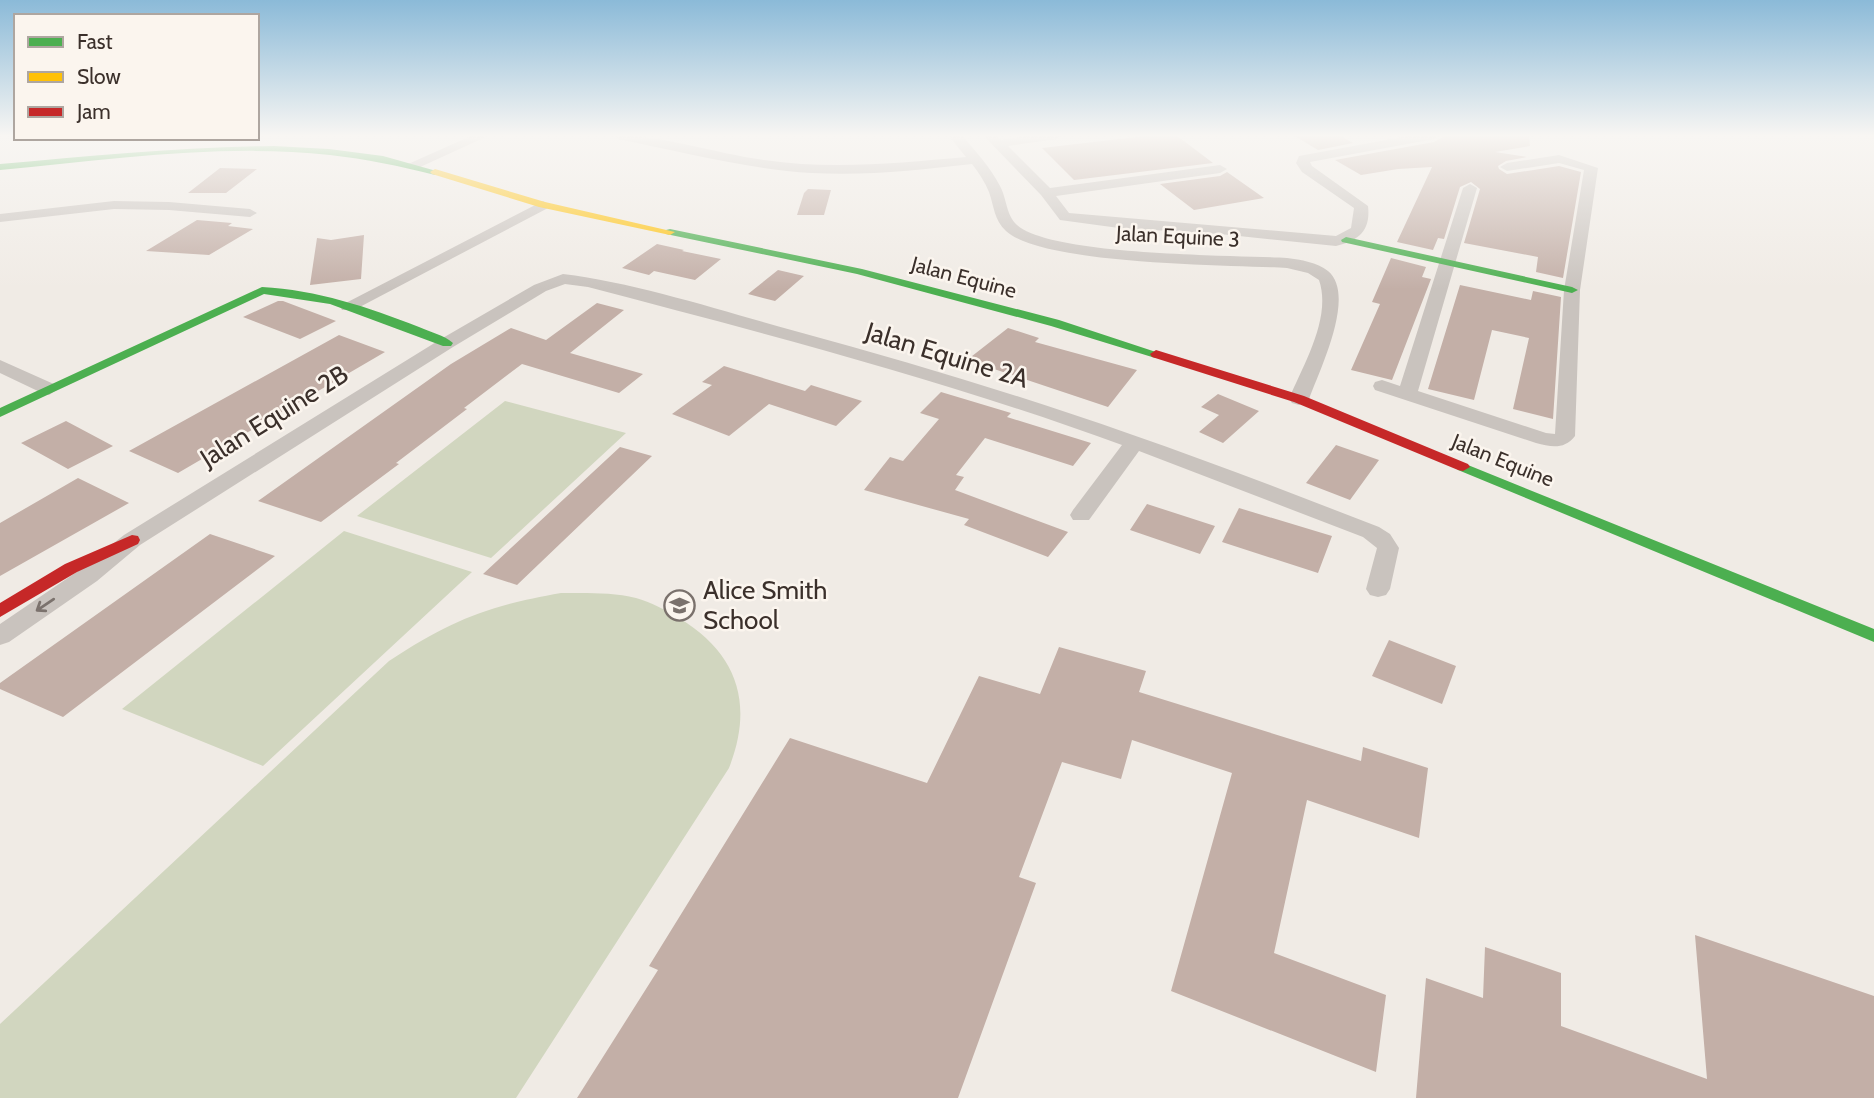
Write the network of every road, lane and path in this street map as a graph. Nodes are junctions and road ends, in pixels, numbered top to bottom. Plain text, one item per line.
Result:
1 (482, 186) edge
2 (994, 186) edge
3 (1040, 186) edge
4 (1107, 186) edge
5 (1332, 186) edge
6 (1588, 186) edge
7 (1470, 188) dead end
8 (1049, 195) junction
9 (543, 205) junction
10 (250, 214) dead end
11 (0, 218) edge
12 (1238, 231) junction
13 (1346, 240) junction
14 (1238, 260) junction
15 (1447, 262) junction
16 (1572, 290) junction
17 (348, 306) junction
18 (447, 343) junction
19 (0, 366) edge
20 (1382, 386) dead end
21 (49, 389) junction
22 (1407, 395) junction
23 (1299, 399) junction
24 (0, 413) edge
25 (1134, 443) junction
26 (1081, 515) dead end
27 (132, 540) junction
28 (1378, 589) dead end
29 (0, 611) edge
30 (0, 635) edge
31 (1874, 636) edge

1 - 9 street, Jalan Equine
2 - 14 street, Jalan Equine 3
3 - 8 street
4 - 8 street
5 - 13 street
6 - 16 street
7 - 15 street
8 - 12 street
9 - 17 street
9 - 23 street, Jalan Equine
10 - 11 street
12 - 13 street
12 - 14 street
13 - 15 street
14 - 23 street, Jalan Equine 3
15 - 16 street
15 - 22 street
16 - 22 street
17 - 18 street
17 - 21 street
18 - 25 street, Jalan Equine 2A
18 - 27 street, Jalan Equine 2B
19 - 21 street
20 - 22 street
21 - 24 street
23 - 31 street, Jalan Equine
25 - 26 street
25 - 28 street, Jalan Equine 2A
27 - 29 street, Jalan Equine 2B
27 -> 30 street, Jalan Equine 2B

